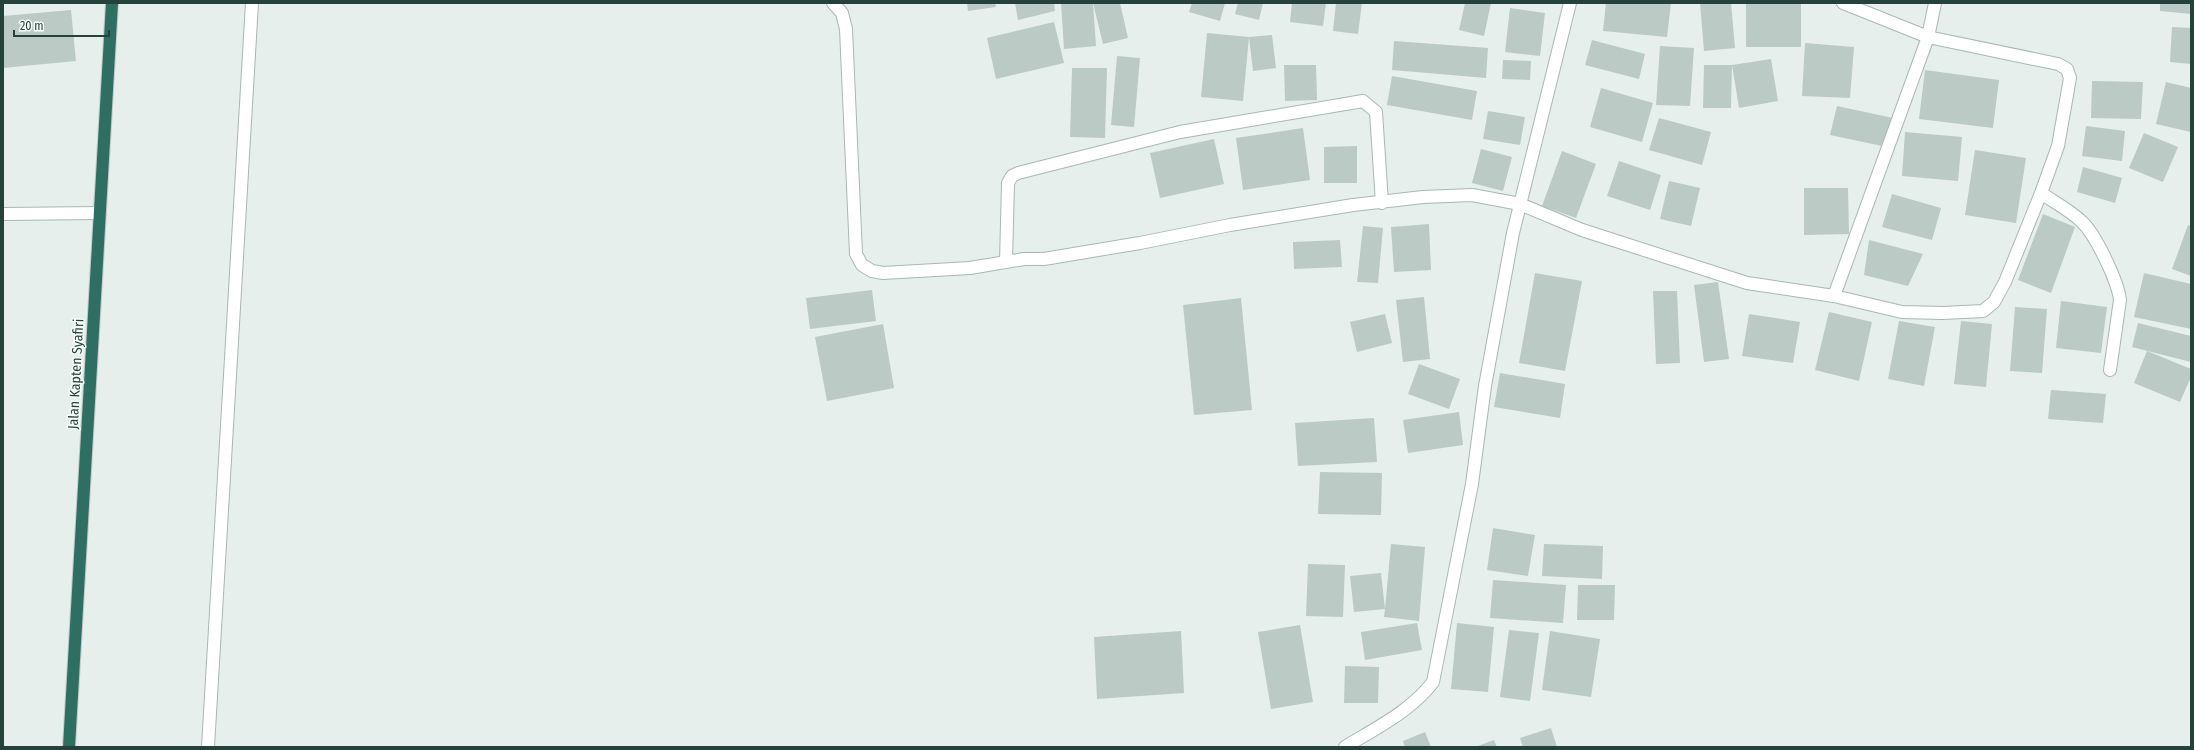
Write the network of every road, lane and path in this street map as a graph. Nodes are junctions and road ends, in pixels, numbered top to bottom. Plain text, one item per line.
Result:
1 (112, 3) edge
2 (252, 3) edge
3 (833, 3) edge
4 (1570, 3) edge
5 (1843, 3) edge
6 (1935, 3) edge
7 (1928, 37) junction
8 (2041, 193) junction
9 (1382, 203) junction
10 (1520, 204) junction
11 (3, 214) edge
12 (100, 214) junction
13 (1006, 262) junction
14 (1834, 296) junction
15 (2110, 370) dead end
16 (69, 747) edge
17 (208, 747) edge
18 (1345, 747) edge

1 - 12 highway, Jalan Kapten Syafiri
2 - 17 street
3 - 13 street
4 - 10 street
5 - 7 street
6 - 7 street
7 - 8 street
7 - 14 street
8 - 14 street
8 - 15 street
9 - 10 street
9 - 13 street
9 - 13 street
10 - 14 street
10 - 18 street
11 - 12 street
12 - 16 highway, Jalan Kapten Syafiri

